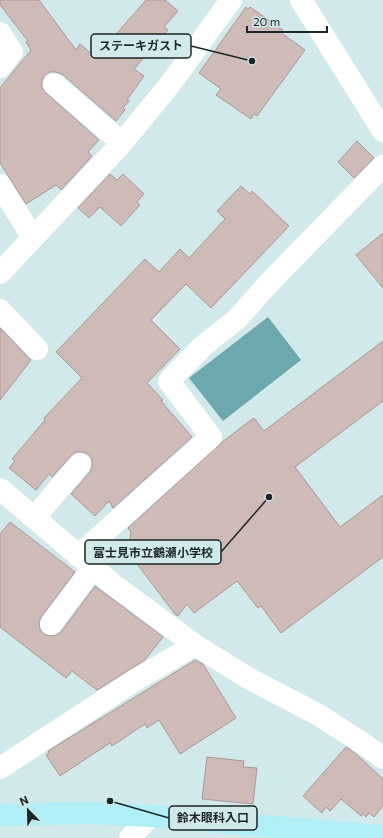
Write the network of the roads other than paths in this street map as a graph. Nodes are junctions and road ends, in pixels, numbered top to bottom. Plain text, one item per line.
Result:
1 (231, 0) edge
2 (301, 0) edge
3 (0, 33) edge
4 (0, 68) edge
5 (54, 84) dead end
6 (383, 132) edge
7 (122, 143) junction
8 (383, 166) edge
9 (0, 185) edge
10 (33, 238) junction
11 (0, 273) edge
12 (0, 310) edge
13 (38, 349) dead end
14 (80, 464) dead end
15 (0, 490) edge
16 (34, 518) junction
17 (86, 562) junction
18 (51, 624) dead end
19 (195, 645) junction
20 (383, 758) edge
21 (0, 768) edge
22 (0, 815) edge
23 (150, 816) junction
24 (291, 833) edge
25 (383, 836) edge
26 (130, 838) edge

1 - 7 street
2 - 6 street
3 - 4 street
5 - 7 street
7 - 10 street
8 - 17 street
9 - 10 street
10 - 11 street
12 - 13 street
14 - 16 street
15 - 16 street
16 - 17 street
17 - 18 street
17 - 19 street
19 - 20 street
19 - 21 street
22 - 23 main road
23 - 24 main road
23 - 26 street
24 - 25 main road

